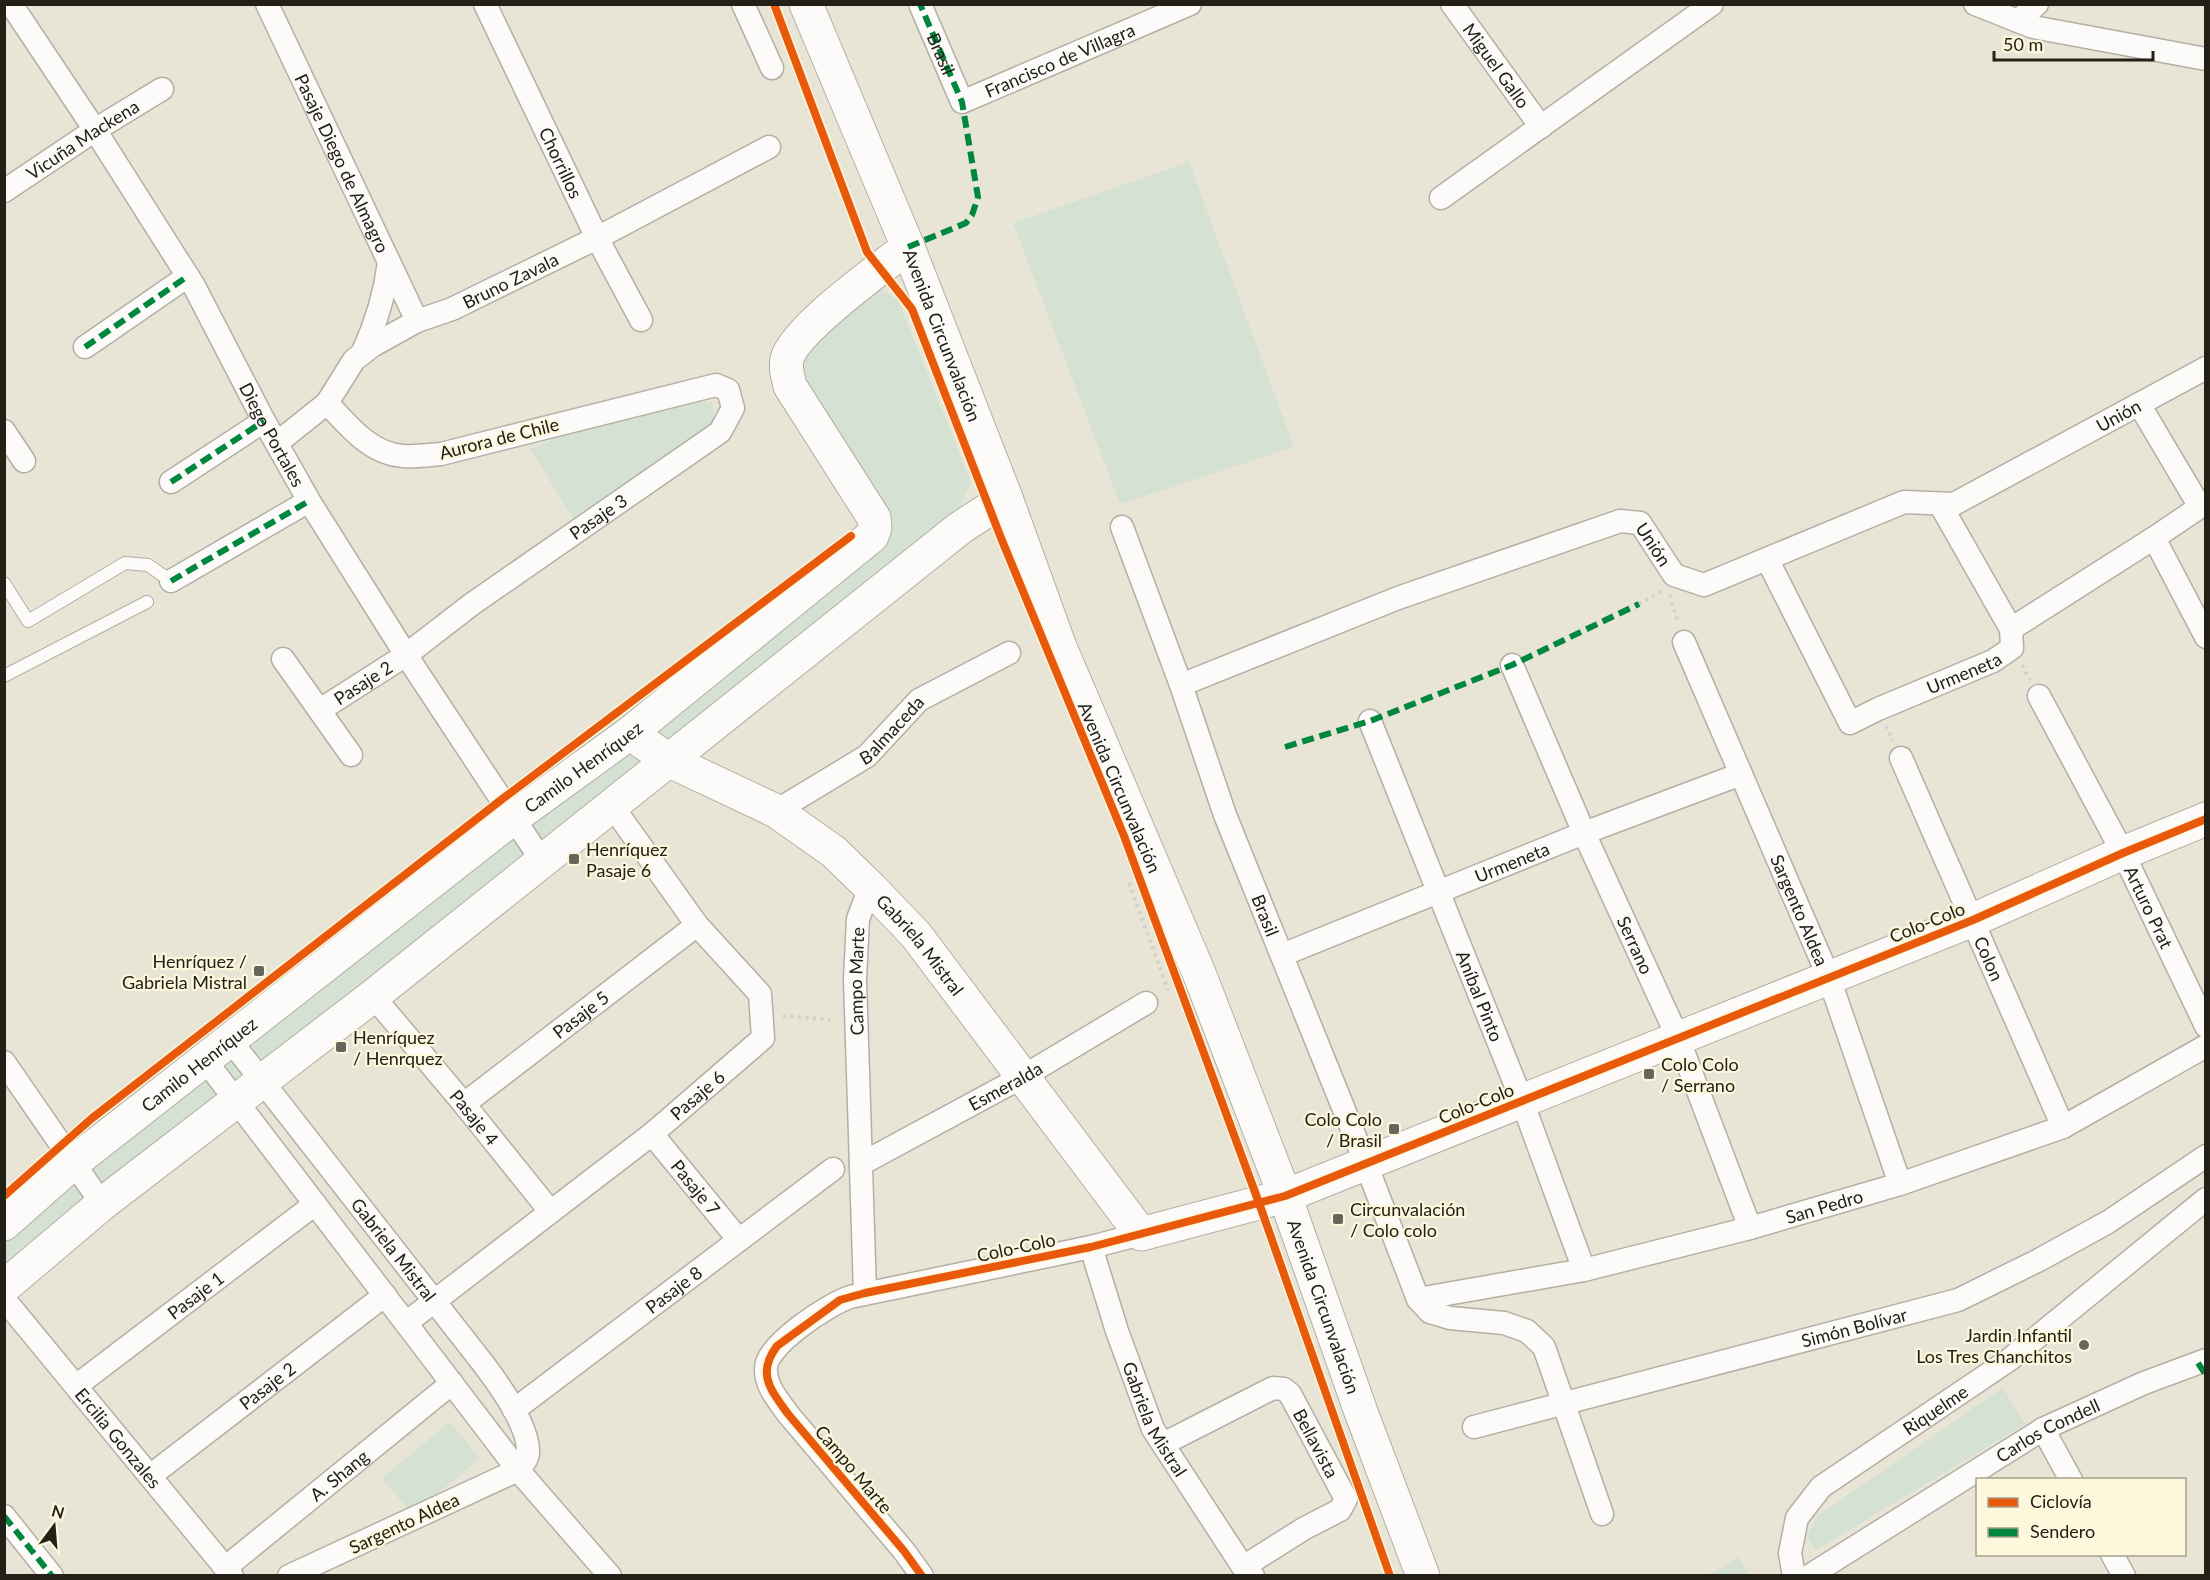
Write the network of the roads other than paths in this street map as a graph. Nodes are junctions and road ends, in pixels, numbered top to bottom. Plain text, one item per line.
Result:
1 (11, 4) edge
2 (267, 4) edge
3 (485, 4) edge
4 (743, 4) edge
5 (806, 4) edge
6 (920, 4) edge
7 (1452, 4) edge
8 (1712, 4) edge
9 (1975, 4) edge
10 (2037, 4) edge
11 (1189, 5) edge
12 (2018, 21) junction
13 (2205, 59) edge
14 (772, 68) dead end
15 (162, 89) dead end
16 (962, 102) joint
17 (1541, 127) junction
18 (95, 129) junction
19 (769, 147) dead end
20 (4, 190) edge
21 (1441, 198) dead end
22 (597, 238) junction
23 (908, 247) junction
24 (389, 262) junction
25 (188, 276) junction
26 (641, 320) dead end
27 (417, 321) junction
28 (85, 347) dead end
29 (363, 352) junction
30 (2205, 368) edge
31 (687, 391) joint
32 (327, 403) junction
33 (2139, 404) junction
34 (264, 421) junction
35 (4, 431) edge
36 (277, 443) junction
37 (24, 461) dead end
38 (171, 482) dead end
39 (1005, 498) junction
40 (309, 501) junction
41 (1940, 504) junction
42 (1122, 527) dead end
43 (2154, 538) junction
44 (1767, 559) junction
45 (171, 581) joint
46 (4, 583) edge
47 (147, 602) dead end
48 (2205, 637) edge
49 (2012, 638) junction
50 (1684, 642) road end
51 (1009, 653) dead end
52 (406, 655) junction
53 (283, 659) dead end
54 (1512, 665) dead end
55 (4, 676) edge
56 (1181, 685) junction
57 (2039, 696) road end
58 (320, 710) junction
59 (1370, 721) dead end
60 (630, 733) junction
61 (351, 755) dead end
62 (1901, 758) road end
63 (668, 760) junction
64 (1741, 774) junction
65 (613, 807) junction
66 (776, 811) junction
67 (513, 818) junction
68 (2205, 819) edge
69 (1584, 833) junction
70 (2123, 853) junction
71 (542, 861) junction
72 (870, 887) junction
73 (1438, 892) junction
74 (1973, 920) junction
75 (698, 925) junction
76 (1282, 955) junction
77 (1829, 978) junction
78 (373, 996) junction
79 (1146, 1003) dead end
80 (2205, 1026) edge
81 (1678, 1038) junction
82 (2205, 1046) edge
83 (218, 1050) junction
84 (4, 1062) edge
85 (1024, 1076) junction
86 (249, 1092) junction
87 (1522, 1101) junction
88 (464, 1104) junction
89 (2063, 1127) junction
90 (652, 1134) junction
91 (2205, 1156) edge
92 (74, 1163) junction
93 (861, 1164) junction
94 (1366, 1164) junction
95 (832, 1169) dead end
96 (1900, 1184) junction
97 (1285, 1196) junction
98 (2205, 1199) edge
99 (102, 1204) junction
100 (315, 1204) junction
101 (550, 1211) junction
102 (4, 1224) edge
103 (1750, 1228) junction
104 (1141, 1234) junction
105 (739, 1240) junction
106 (1091, 1247) junction
107 (1584, 1270) junction
108 (4, 1287) edge
109 (865, 1293) junction
110 (385, 1295) junction
111 (4, 1299) edge
112 (1418, 1299) junction
113 (435, 1300) junction
114 (406, 1323) junction
115 (2203, 1366) edge
116 (767, 1379) joint
117 (452, 1383) junction
118 (76, 1386) junction
119 (1562, 1403) junction
120 (514, 1410) junction
121 (1474, 1427) dead end
122 (2043, 1429) junction
123 (1163, 1444) junction
124 (518, 1470) junction
125 (150, 1476) junction
126 (2070, 1478) edge
127 (1602, 1514) dead end
128 (5, 1518) edge
129 (2113, 1556) edge
130 (1248, 1571) edge
131 (229, 1572) edge
132 (52, 1575) edge
133 (289, 1575) edge
134 (610, 1575) edge
135 (922, 1575) edge
136 (1423, 1575) edge
137 (1794, 1575) edge
138 (1809, 1575) edge
139 (2124, 1575) edge

1 - 18 street, Diego Portales
2 - 24 street, Pasaje Diego de Almagro
3 - 22 street, Chorrillos
4 - 14 street
5 - 23 main road, Avenida Circunvalación
6 - 16 street, Brasil
7 - 17 street, Miguel Gallo
8 - 17 street
9 - 12 street
10 - 12 street
11 - 16 street, Francisco de Villagra
12 - 13 street
15 - 18 street, Vicuña Mackena
17 - 21 street
18 - 20 street, Vicuña Mackena
18 - 25 street, Diego Portales
19 - 22 street, Bruno Zavala
22 - 26 street, Chorrillos
22 - 27 street, Bruno Zavala
23 - 39 main road, Avenida Circunvalación
23 - 60 main road, Camilo Henríquez
24 - 27 street, Pasaje Diego de Almagro
24 - 29 street
25 - 28 street
25 - 34 street, Diego Portales
27 - 29 street, Bruno Zavala
29 - 32 street, Bruno Zavala
30 - 33 street, Unión
31 - 32 street, Aurora de Chile
31 - 52 street, Pasaje 3
32 - 36 street, Bruno Zavala
33 - 41 street, Unión
33 - 43 street, Urmeneta
34 - 36 street, Diego Portales
34 - 38 street
35 - 37 street
36 - 40 street, Diego Portales
39 - 63 main road
39 - 97 main road, Avenida Circunvalación
40 - 45 street
40 - 52 street, Diego Portales
41 - 44 street, Unión
41 - 49 street
42 - 56 street, Brasil
43 - 48 street
43 - 49 street, Urmeneta
44 - 49 street, Urmeneta
44 - 56 street, Unión
45 - 46 lane
47 - 55 lane
50 - 64 street, Sargento Aldea
51 - 66 street, Balmaceda
52 - 58 street, Pasaje 2
52 - 67 street, Diego Portales
53 - 58 street, Pasaje 2
54 - 69 street, Serrano
56 - 76 street, Brasil
57 - 70 street, Arturo Prat
58 - 61 street, Pasaje 2
59 - 73 street, Aníbal Pinto
60 - 63 main road, Gabriela Mistral
60 - 67 main road, Camilo Henríquez
62 - 74 street, Colon
63 - 65 main road
63 - 66 main road, Gabriela Mistral
64 - 69 street, Urmeneta
64 - 77 street, Sargento Aldea
65 - 71 main road
65 - 75 street, Pasaje 6
66 - 72 main road, Gabriela Mistral
67 - 71 street, Diego Portales
67 - 83 main road, Camilo Henríquez
68 - 70 main road, Colo-Colo
69 - 73 street, Urmeneta
69 - 81 street, Serrano
70 - 74 main road, Colo-Colo
70 - 80 street, Arturo Prat
71 - 78 main road
72 - 85 main road, Gabriela Mistral
72 - 93 street, Campo Marte
73 - 76 street, Urmeneta
73 - 87 street, Aníbal Pinto
74 - 77 main road, Colo-Colo
74 - 89 street, Colon
75 - 88 street, Pasaje 5
75 - 90 street, Pasaje 6
76 - 94 street, Brasil
77 - 81 main road, Colo-Colo
77 - 96 street, Sargento Aldea
78 - 86 main road
78 - 88 street, Pasaje 4
79 - 85 street, Esmeralda
81 - 87 main road, Colo-Colo
81 - 103 street, Serrano
82 - 89 street, San Pedro
83 - 86 street, Gabriela Mistral
83 - 86 street, Gabriela Mistral
83 - 92 main road, Camilo Henríquez
84 - 92 street
85 - 93 street, Esmeralda
85 - 104 main road, Gabriela Mistral
86 - 99 main road
86 - 100 street, Gabriela Mistral
86 - 113 street, Gabriela Mistral
87 - 94 main road, Colo-Colo
87 - 107 street, Aníbal Pinto
88 - 101 street, Pasaje 4
89 - 96 street, San Pedro
90 - 101 street, Pasaje 6
90 - 105 street, Pasaje 7
91 - 119 street, Simón Bolívar
92 - 99 street
92 - 102 main road, Camilo Henríquez
93 - 109 street, Campo Marte
94 - 97 main road, Colo-Colo
94 - 112 street, Brasil
95 - 105 street, Pasaje 8
96 - 103 street, San Pedro
97 - 104 main road, Colo-Colo
97 - 136 main road, Avenida Circunvalación
98 - 137 street, Riquelme
99 - 108 main road
100 - 110 street, Gabriela Mistral
100 - 118 street, Pasaje 1
101 - 113 street, Pasaje 6
103 - 107 street, San Pedro
104 - 106 street, Colo-Colo
105 - 120 street, Pasaje 8
106 - 109 street, Colo-Colo
106 - 123 street, Gabriela Mistral
107 - 112 street, San Pedro
109 - 116 street, Colo-Colo
110 - 114 street, Gabriela Mistral
110 - 125 street, Pasaje 2
111 - 118 street, Ercilia Gonzales
112 - 119 street
113 - 114 street, Pasaje 6
113 - 120 street, Gabriela Mistral
114 - 117 street, Gabriela Mistral
115 - 122 street, Carlos Condell
116 - 135 street, Campo Marte
117 - 124 street, Gabriela Mistral
117 - 131 street, A. Shang
118 - 125 street, Ercilia Gonzales
119 - 121 street, Simón Bolívar
119 - 127 street
120 - 124 street, Gabriela Mistral
122 - 126 street
122 - 138 street, Carlos Condell
123 - 130 street, Gabriela Mistral
123 - 130 street, Bellavista
124 - 133 street, Sargento Aldea
124 - 134 street, Gabriela Mistral
125 - 131 street, Ercilia Gonzales
128 - 132 street
129 - 139 street

